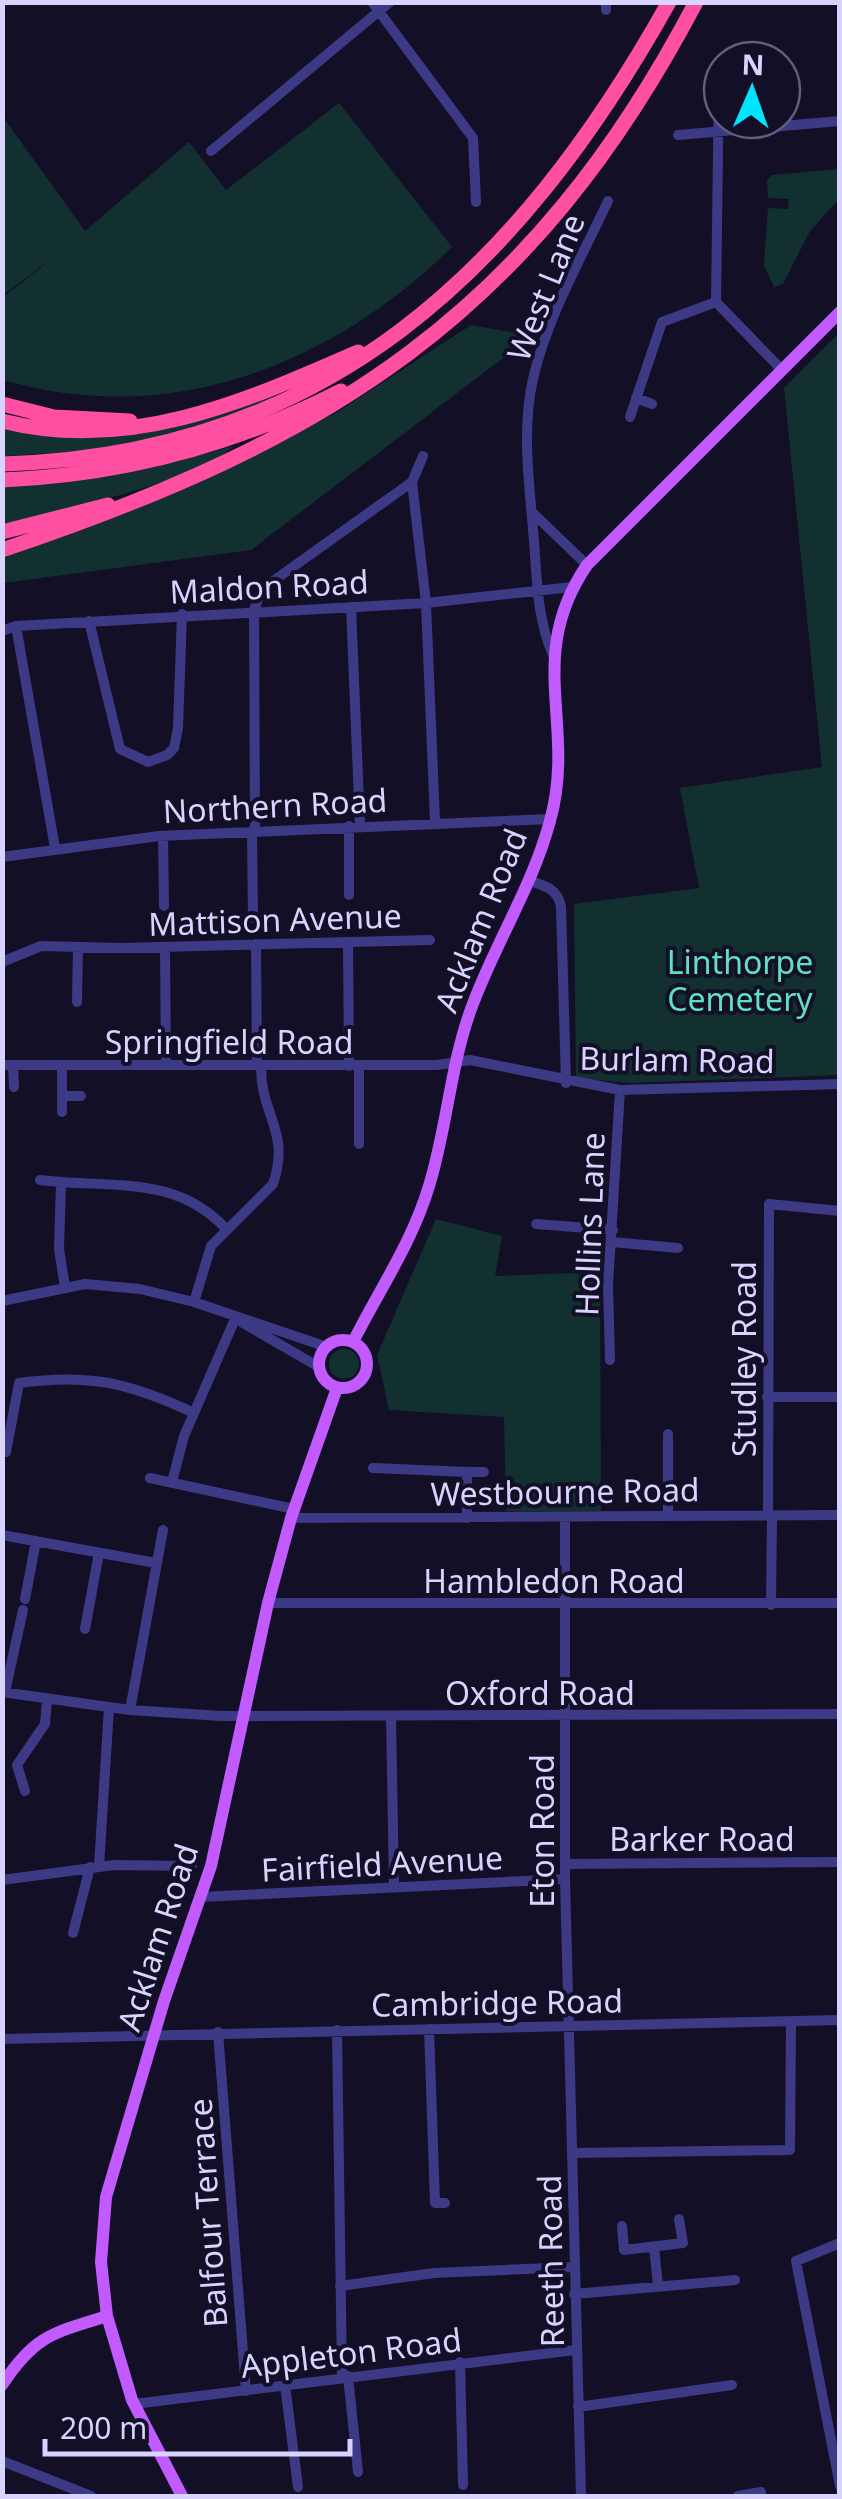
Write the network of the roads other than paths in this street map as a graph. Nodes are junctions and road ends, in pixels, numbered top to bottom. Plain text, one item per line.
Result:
1 (390, 2) edge
2 (668, 2) edge
3 (696, 2) edge
4 (375, 7) edge
5 (840, 121) edge
6 (802, 125) edge
7 (702, 134) edge
8 (678, 136) dead end
9 (722, 140) edge
10 (211, 151) dead end
11 (608, 201) dead end
12 (476, 202) dead end
13 (716, 302) junction
14 (840, 312) edge
15 (392, 338) junction
16 (422, 344) junction
17 (782, 370) junction
18 (636, 398) junction
19 (2, 404) edge
20 (652, 404) dead end
21 (213, 409) junction
22 (630, 417) dead end
23 (2, 422) edge
24 (423, 456) dead end
25 (2, 464) edge
26 (2, 480) edge
27 (412, 482) junction
28 (179, 484) junction
29 (532, 512) junction
30 (2, 532) edge
31 (2, 550) edge
32 (586, 565) junction
33 (572, 587) junction
34 (538, 590) junction
35 (426, 603) junction
36 (351, 608) junction
37 (254, 610) junction
38 (182, 614) junction
39 (89, 621) junction
40 (16, 626) junction
41 (2, 631) edge
42 (553, 655) junction
43 (551, 818) junction
44 (436, 822) junction
45 (355, 826) junction
46 (254, 831) junction
47 (164, 836) junction
48 (55, 848) junction
49 (2, 858) edge
50 (530, 880) junction
51 (349, 895) dead end
52 (164, 906) dead end
53 (254, 918) dead end
54 (430, 940) dead end
55 (348, 942) junction
56 (256, 944) junction
57 (78, 947) junction
58 (165, 947) junction
59 (3, 960) edge
60 (77, 1002) dead end
61 (456, 1063) junction
62 (8, 1065) edge
63 (62, 1065) junction
64 (166, 1065) junction
65 (259, 1065) junction
66 (354, 1066) junction
67 (566, 1083) junction
68 (840, 1084) edge
69 (14, 1087) dead end
70 (620, 1090) junction
71 (62, 1096) junction
72 (81, 1096) dead end
73 (62, 1112) dead end
74 (359, 1144) dead end
75 (40, 1180) dead end
76 (61, 1183) junction
77 (840, 1211) edge
78 (536, 1224) dead end
79 (226, 1229) junction
80 (613, 1236) junction
81 (678, 1248) dead end
82 (64, 1287) junction
83 (2, 1300) edge
84 (194, 1302) junction
85 (236, 1318) junction
86 (353, 1342) junction
87 (326, 1347) junction
88 (610, 1360) dead end
89 (319, 1368) junction
90 (337, 1388) junction
91 (840, 1396) edge
92 (767, 1398) junction
93 (194, 1412) junction
94 (668, 1434) dead end
95 (8, 1453) edge
96 (373, 1468) dead end
97 (467, 1472) junction
98 (484, 1472) dead end
99 (150, 1478) dead end
100 (172, 1482) junction
101 (292, 1514) junction
102 (668, 1515) junction
103 (770, 1515) junction
104 (840, 1515) edge
105 (467, 1518) junction
106 (564, 1518) junction
107 (163, 1530) dead end
108 (2, 1535) edge
109 (36, 1541) junction
110 (99, 1552) junction
111 (156, 1563) junction
112 (268, 1603) junction
113 (840, 1603) edge
114 (565, 1605) junction
115 (771, 1605) junction
116 (85, 1629) dead end
117 (4, 1692) edge
118 (46, 1699) junction
119 (109, 1708) junction
120 (130, 1710) junction
121 (840, 1714) edge
122 (240, 1716) junction
123 (391, 1717) junction
124 (566, 1718) junction
125 (26, 1791) dead end
126 (840, 1862) edge
127 (186, 1863) dead end
128 (565, 1864) junction
129 (94, 1867) junction
130 (565, 1879) junction
131 (2, 1880) edge
132 (394, 1887) junction
133 (201, 1897) junction
134 (72, 1933) dead end
135 (791, 2020) junction
136 (840, 2020) edge
137 (570, 2025) junction
138 (429, 2029) junction
139 (336, 2030) junction
140 (156, 2032) junction
141 (218, 2032) junction
142 (2, 2039) edge
143 (574, 2154) junction
144 (446, 2202) dead end
145 (679, 2218) dead end
146 (622, 2226) dead end
147 (840, 2244) edge
148 (654, 2247) junction
149 (574, 2267) junction
150 (735, 2280) dead end
151 (340, 2286) junction
152 (658, 2286) junction
153 (574, 2294) junction
154 (108, 2316) junction
155 (575, 2350) junction
156 (460, 2362) junction
157 (345, 2377) junction
158 (2, 2385) edge
159 (285, 2385) junction
160 (732, 2385) dead end
161 (246, 2390) junction
162 (840, 2394) edge
163 (823, 2398) junction
164 (134, 2404) junction
165 (578, 2407) junction
166 (2, 2462) edge
167 (358, 2472) dead end
168 (463, 2485) dead end
169 (840, 2486) edge
170 (298, 2487) dead end
171 (760, 2492) dead end
172 (91, 2496) edge
173 (182, 2496) edge
174 (581, 2496) edge
175 (738, 2496) edge

1 - 4 street
2 - 15 highway
3 - 16 highway
4 - 10 street
4 - 12 street
5 - 6 street
7 - 8 street
9 - 13 street
11 - 29 street, West Lane
13 - 17 street
13 - 18 street
14 - 17 main road, Acklam Road
15 - 21 highway
15 - 25 highway
16 - 26 highway
16 - 28 highway
17 - 32 main road, Acklam Road
18 - 20 street
18 - 22 street
19 - 21 highway
21 - 23 highway
24 - 27 street
27 - 35 street
27 - 37 street
28 - 30 highway
28 - 31 highway
29 - 32 street
29 - 34 street, West Lane
32 - 33 main road, Acklam Road
33 - 34 street, Maldon Road
33 - 42 main road, Acklam Road
34 - 35 street, Maldon Road
34 - 42 street, West Lane
35 - 36 street, Maldon Road
35 - 44 street
36 - 37 street, Maldon Road
36 - 45 street
37 - 38 street, Maldon Road
37 - 46 street
38 - 39 street, Maldon Road
38 - 39 street
39 - 40 street, Maldon Road
40 - 41 street, Maldon Road
40 - 48 street
42 - 43 main road, Acklam Road
43 - 44 street, Northern Road
43 - 50 main road, Acklam Road
44 - 45 street, Northern Road
45 - 46 street, Northern Road
45 - 51 street
46 - 47 street, Northern Road
46 - 53 street
47 - 48 street, Northern Road
47 - 52 street
48 - 49 street, Northern Road
50 - 61 main road, Acklam Road
50 - 67 street
54 - 55 street, Mattison Avenue
55 - 56 street, Mattison Avenue
55 - 66 street
56 - 58 street, Mattison Avenue
56 - 65 street
57 - 58 street, Mattison Avenue
57 - 59 street, Mattison Avenue
57 - 60 street
58 - 64 street
61 - 66 street, Springfield Road
61 - 67 street, Burlam Road
61 - 86 main road, Acklam Road
62 - 63 street, Springfield Road
62 - 69 street
63 - 64 street, Springfield Road
63 - 71 street
64 - 65 street, Springfield Road
65 - 66 street, Springfield Road
65 - 79 street
66 - 74 street
67 - 70 street, Burlam Road
68 - 70 street, Burlam Road
70 - 80 street, Hollins Lane
71 - 72 street
71 - 73 street
75 - 76 street
76 - 79 street
76 - 82 street
77 - 92 street, Studley Road
78 - 80 street
79 - 84 street
80 - 81 street
80 - 88 street, Hollins Lane
82 - 83 street
82 - 84 street
84 - 85 street
85 - 87 street
85 - 89 street
85 - 93 street
86 - 87 main road
86 - 90 main road, Acklam Road
87 - 89 main road
89 - 90 main road
90 - 101 main road, Acklam Road
91 - 92 street
92 - 103 street, Studley Road
93 - 95 street
93 - 100 street
94 - 102 street
96 - 97 street
97 - 98 street
97 - 105 street
99 - 100 street, Westbourne Road
100 - 101 street, Westbourne Road
101 - 105 street, Westbourne Road
101 - 112 main road, Acklam Road
102 - 103 street, Westbourne Road
102 - 106 street, Westbourne Road
103 - 104 street, Westbourne Road
103 - 115 street, Studley Road
105 - 106 street, Westbourne Road
106 - 114 street, Eton Road
107 - 111 street
108 - 109 street
109 - 110 street
109 - 117 street
110 - 111 street
110 - 116 street
111 - 120 street
112 - 114 street, Hambledon Road
112 - 122 main road, Acklam Road
113 - 115 street, Hambledon Road
114 - 115 street, Hambledon Road
114 - 124 street, Eton Road
117 - 118 street, Oxford Road
118 - 119 street, Oxford Road
118 - 125 street
119 - 120 street, Oxford Road
119 - 129 street
120 - 122 street, Oxford Road
121 - 124 street, Oxford Road
122 - 123 street, Oxford Road
122 - 133 main road, Acklam Road
123 - 124 street, Oxford Road
123 - 132 street
124 - 128 street, Eton Road
126 - 128 street, Barker Road
127 - 129 street
128 - 130 street, Eton Road
129 - 131 street
129 - 134 street
130 - 132 street, Fairfield Avenue
130 - 137 street, Eton Road
132 - 133 street, Fairfield Avenue
133 - 140 main road, Acklam Road
135 - 136 street, Cambridge Road
135 - 137 street, Cambridge Road
135 - 143 street
137 - 138 street, Cambridge Road
137 - 143 street, Reeth Road
138 - 139 street, Cambridge Road
138 - 144 street
139 - 141 street, Cambridge Road
139 - 151 street
140 - 141 street, Cambridge Road
140 - 142 street, Cambridge Road
140 - 154 main road, Acklam Road
141 - 161 street, Balfour Terrace
143 - 149 street, Reeth Road
145 - 148 street
146 - 148 street
147 - 163 street
148 - 152 street
149 - 151 street
149 - 153 street, Reeth Road
150 - 152 street
151 - 157 street
152 - 153 street
153 - 155 street, Reeth Road
154 - 158 main road
154 - 164 main road, Acklam Road
155 - 156 street, Appleton Road
155 - 165 street, Reeth Road
156 - 157 street, Appleton Road
156 - 168 street
157 - 159 street, Appleton Road
157 - 167 street
159 - 161 street, Appleton Road
159 - 170 street
160 - 165 street
161 - 164 street, Appleton Road
162 - 163 street
163 - 169 street
164 - 173 main road, Acklam Road
165 - 174 street, Reeth Road
166 - 172 street
171 - 175 street

